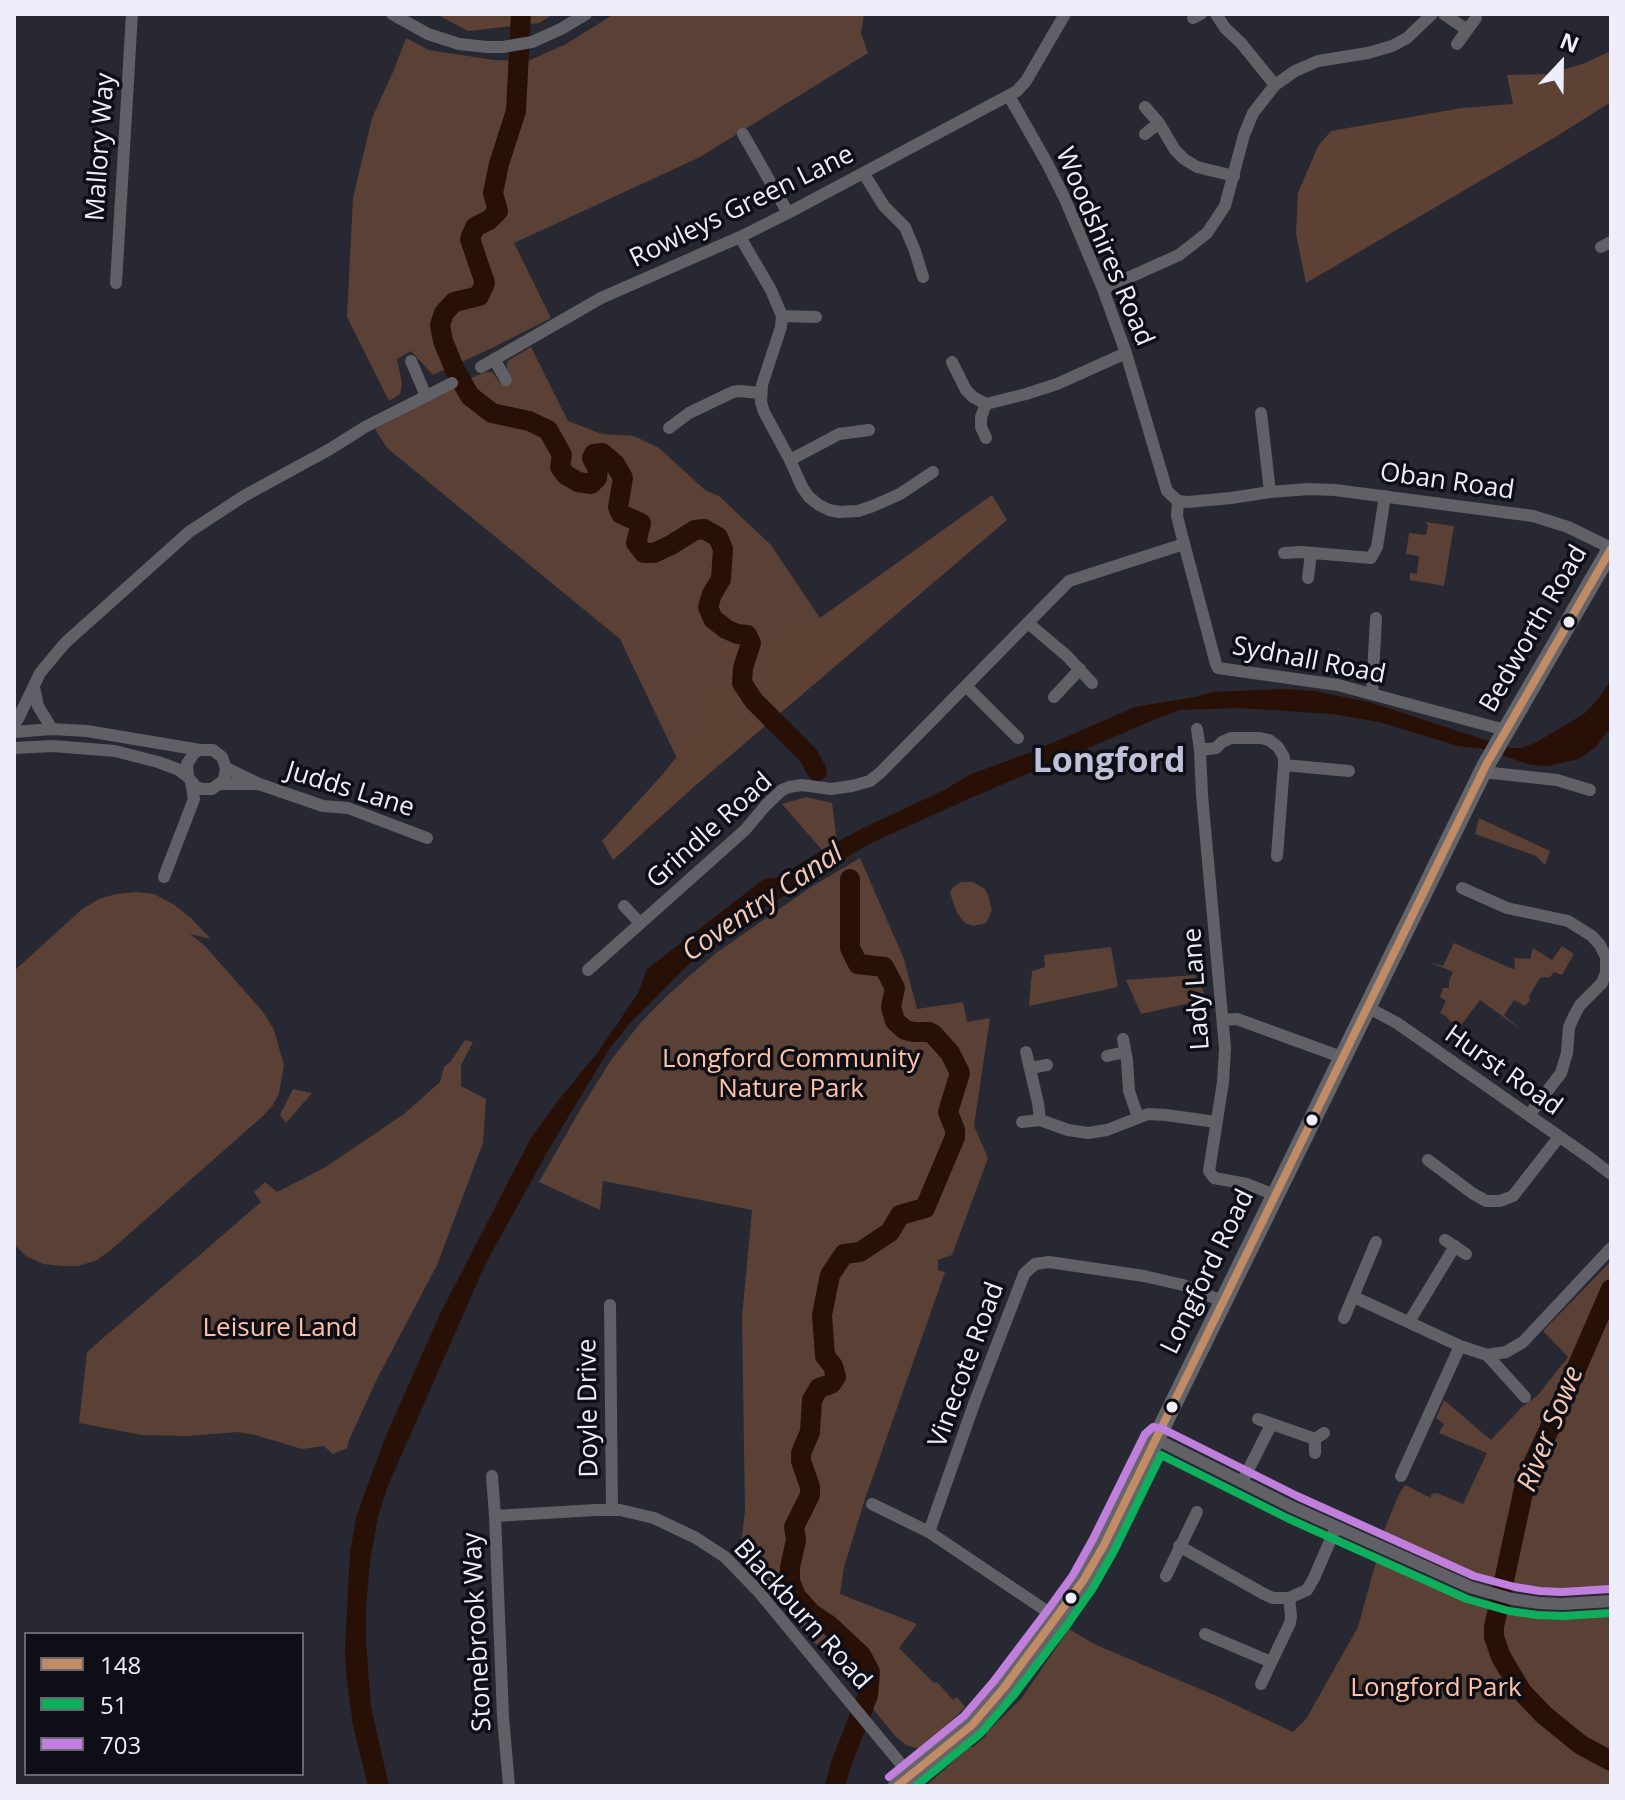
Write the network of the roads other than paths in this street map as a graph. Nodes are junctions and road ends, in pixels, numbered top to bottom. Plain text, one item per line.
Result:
1 (132, 14) edge
2 (392, 14) edge
3 (586, 14) edge
4 (1065, 14) edge
5 (1216, 14) edge
6 (1432, 14) edge
7 (1444, 14) edge
8 (1476, 18) dead end
9 (1467, 30) junction
10 (1457, 44) dead end
11 (1275, 85) junction
12 (1009, 96) junction
13 (1145, 107) dead end
14 (1159, 123) junction
15 (743, 134) dead end
16 (1145, 134) dead end
17 (864, 174) junction
18 (1234, 176) junction
19 (788, 213) junction
20 (740, 237) junction
21 (923, 277) dead end
22 (116, 283) dead end
23 (1103, 289) junction
24 (782, 316) junction
25 (816, 317) dead end
26 (1126, 353) junction
27 (494, 359) junction
28 (411, 361) dead end
29 (952, 362) dead end
30 (481, 367) dead end
31 (506, 380) dead end
32 (452, 383) dead end
33 (760, 393) junction
34 (426, 396) junction
35 (986, 404) junction
36 (1261, 413) dead end
37 (1145, 420) joint
38 (669, 428) dead end
39 (869, 430) dead end
40 (986, 438) dead end
41 (790, 460) junction
42 (933, 472) dead end
43 (1270, 492) junction
44 (1385, 496) junction
45 (1178, 501) junction
46 (1184, 544) junction
47 (1611, 548) edge
48 (1284, 553) dead end
49 (1311, 553) junction
50 (1308, 578) dead end
51 (1376, 618) dead end
52 (1028, 623) junction
53 (1080, 669) junction
54 (1092, 683) dead end
55 (966, 686) junction
56 (34, 687) junction
57 (1372, 693) junction
58 (1054, 697) dead end
59 (14, 725) edge
60 (52, 729) junction
61 (1197, 729) dead end
62 (14, 732) edge
63 (1503, 733) junction
64 (1018, 738) dead end
65 (14, 748) edge
66 (200, 750) junction
67 (1200, 750) junction
68 (1284, 765) junction
69 (226, 768) junction
70 (1484, 768) junction
71 (1349, 771) dead end
72 (189, 780) junction
73 (259, 784) junction
74 (216, 787) junction
75 (1590, 790) dead end
76 (181, 837) junction
77 (427, 838) dead end
78 (1277, 856) dead end
79 (164, 877) dead end
80 (1462, 888) dead end
81 (624, 906) dead end
82 (640, 923) junction
83 (1608, 957) edge
84 (588, 970) dead end
85 (1367, 1007) junction
86 (1224, 1020) junction
87 (1026, 1052) dead end
88 (1107, 1056) dead end
89 (1344, 1058) junction
90 (1047, 1065) dead end
91 (1030, 1068) junction
92 (1529, 1115) junction
93 (1138, 1117) junction
94 (1040, 1120) junction
95 (1022, 1122) dead end
96 (1216, 1122) junction
97 (1559, 1137) junction
98 (1428, 1160) dead end
99 (1611, 1174) edge
100 (1275, 1195) junction
101 (1376, 1242) dead end
102 (1611, 1248) edge
103 (1466, 1254) dead end
104 (1354, 1297) junction
105 (1224, 1302) junction
106 (610, 1305) dead end
107 (1344, 1318) dead end
108 (1409, 1322) junction
109 (1460, 1346) junction
110 (1487, 1355) junction
111 (1525, 1397) dead end
112 (1258, 1419) dead end
113 (1271, 1425) junction
114 (1156, 1439) junction
115 (1318, 1442) dead end
116 (492, 1476) dead end
117 (1401, 1476) dead end
118 (1242, 1482) junction
119 (872, 1504) dead end
120 (612, 1510) junction
121 (1197, 1512) dead end
122 (495, 1516) junction
123 (1336, 1527) junction
124 (929, 1532) junction
125 (1179, 1546) junction
126 (1166, 1576) dead end
127 (1289, 1598) junction
128 (1611, 1601) edge
129 (1057, 1618) junction
130 (1205, 1634) dead end
131 (1271, 1662) junction
132 (1261, 1684) dead end
133 (904, 1780) edge
134 (509, 1786) edge

1 - 22 street, Mallory Way
2 - 3 street
4 - 12 street
5 - 11 street
6 - 11 street
7 - 9 street
8 - 9 street
9 - 10 street
11 - 18 street
12 - 17 street, Rowleys Green Lane
12 - 23 street, Woodshires Road
13 - 14 street
14 - 16 street
14 - 18 street
15 - 19 street
17 - 19 street, Rowleys Green Lane
17 - 21 street
18 - 23 street
19 - 20 street, Rowleys Green Lane
20 - 24 street
20 - 27 street, Rowleys Green Lane
23 - 26 street, Woodshires Road
24 - 25 street
24 - 33 street
26 - 35 street
26 - 37 street, Woodshires Road
27 - 30 street, Rowleys Green Lane
27 - 31 street
28 - 34 street
29 - 35 street
32 - 34 street
33 - 38 street
33 - 41 street
34 - 56 street
35 - 40 street
36 - 43 street
37 - 45 street, Sydnall Road
39 - 41 street
41 - 42 street
43 - 44 street, Oban Road
43 - 45 street, Oban Road
44 - 47 street, Oban Road
44 - 49 street
45 - 46 street, Sydnall Road
46 - 52 street, Grindle Road
46 - 57 street, Sydnall Road
47 - 63 main road, Bedworth Road
48 - 49 street
49 - 50 street
51 - 57 street
52 - 53 street
52 - 55 street, Grindle Road
53 - 54 street
53 - 58 street
55 - 64 street
55 - 82 street, Grindle Road
56 - 59 street
56 - 60 street
57 - 63 street, Sydnall Road
60 - 62 street
60 - 66 street
61 - 67 street, Lady Lane
63 - 70 main road, Longford Road
65 - 72 street
66 - 69 street
66 - 72 street
67 - 68 street
67 - 86 street, Lady Lane
68 - 71 street
68 - 78 street
69 - 73 street, Judds Lane
69 - 74 street
70 - 75 street
70 - 85 main road, Longford Road
72 - 74 street
72 - 76 street
73 - 74 street, Judds Lane
73 - 77 street, Judds Lane
74 - 76 street
76 - 79 street
80 - 83 street
81 - 82 street, Grindle Road
82 - 84 street, Grindle Road
83 - 92 street
85 - 89 main road, Longford Road
85 - 92 street, Hurst Road
86 - 89 street
86 - 96 street, Lady Lane
87 - 91 street
88 - 93 street
89 - 100 main road, Longford Road
90 - 91 street
91 - 94 street
92 - 97 street, Hurst Road
93 - 94 street
93 - 96 street
94 - 95 street
96 - 100 street, Lady Lane
97 - 98 street
97 - 99 street, Hurst Road
100 - 105 main road, Longford Road
101 - 104 street
102 - 110 street
103 - 108 street
104 - 107 street
104 - 108 street
105 - 114 main road, Longford Road
105 - 124 street, Vinecote Road
106 - 120 street, Doyle Drive
108 - 109 street
109 - 110 street
109 - 117 street
110 - 111 street
112 - 113 street
113 - 115 street
113 - 118 street
114 - 118 street
114 - 129 main road, Longford Road
116 - 122 street, Stonebrook Way
118 - 123 street
119 - 124 street
120 - 122 street, Blackburn Road
120 - 133 street, Blackburn Road
121 - 125 street
122 - 134 street, Stonebrook Way
123 - 127 street
123 - 128 street
124 - 129 street
125 - 126 street
125 - 127 street
127 - 131 street
129 - 133 main road, Longford Road
130 - 131 street
131 - 132 street

